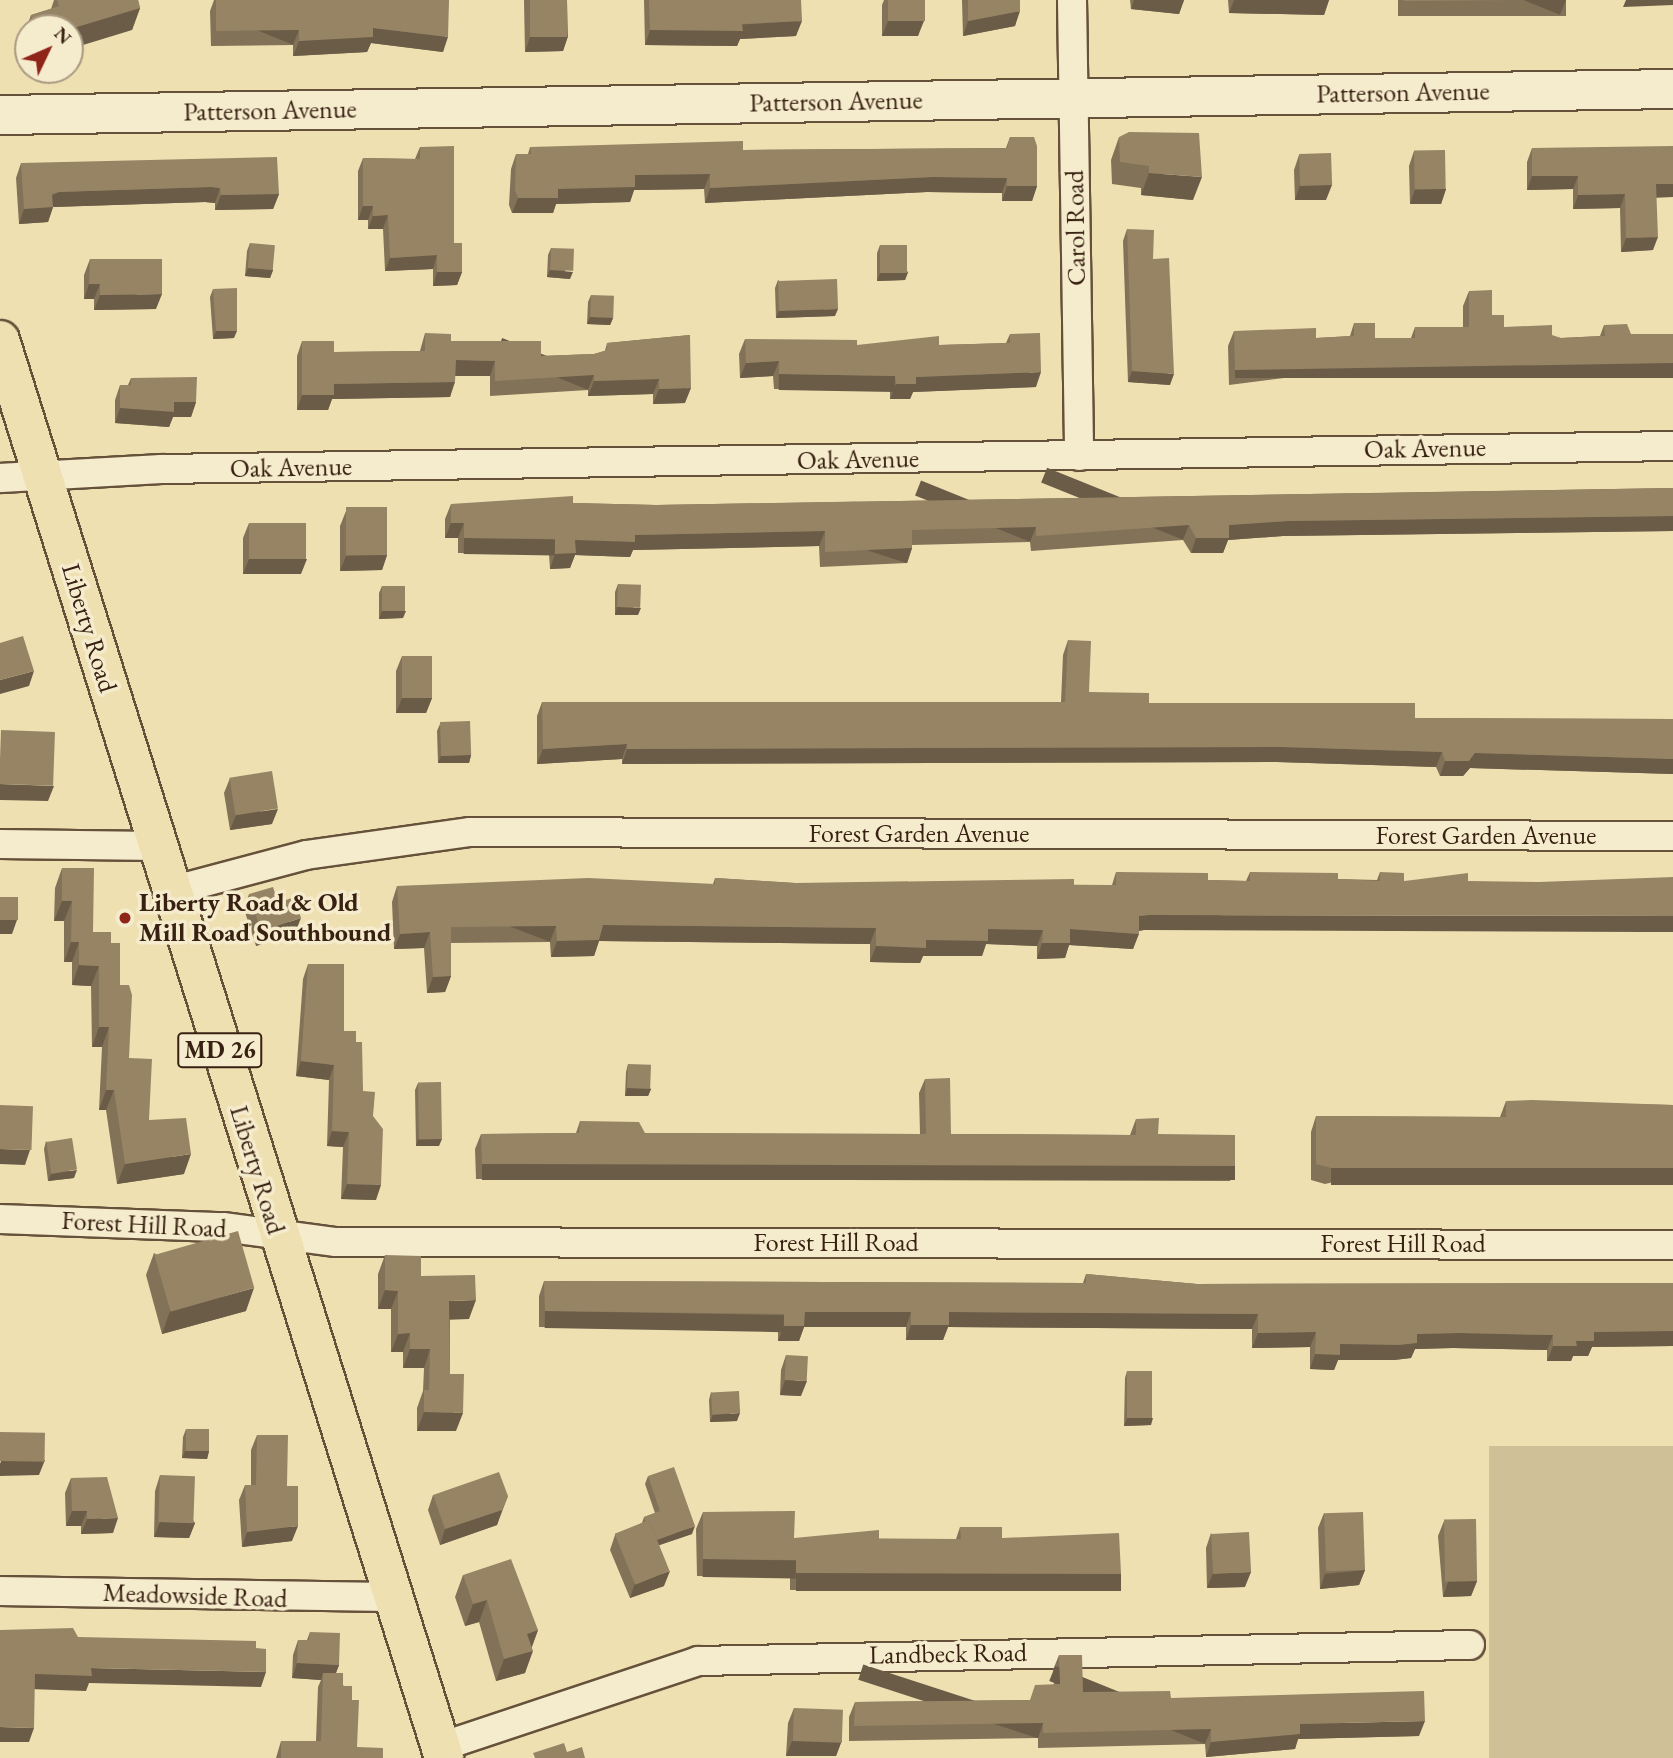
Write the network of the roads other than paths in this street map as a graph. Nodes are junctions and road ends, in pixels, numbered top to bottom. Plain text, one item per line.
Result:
1 (1072, 0) edge
2 (1673, 89) edge
3 (1074, 98) junction
4 (0, 115) edge
5 (0, 340) edge
6 (1673, 446) edge
7 (1079, 456) junction
8 (43, 475) junction
9 (0, 478) edge
10 (1673, 836) edge
11 (0, 844) edge
12 (157, 846) junction
13 (171, 891) junction
14 (0, 1219) edge
15 (276, 1234) junction
16 (1673, 1245) edge
17 (0, 1591) edge
18 (390, 1597) junction
19 (1471, 1645) dead end
20 (442, 1752) edge

1 - 3 street, Carol Road
2 - 3 main road, Patterson Avenue
3 - 4 main road, Patterson Avenue
3 - 7 street, Carol Road
5 - 8 main road, Liberty Road / MD 26
6 - 7 street, Oak Avenue
7 - 8 street, Oak Avenue
8 - 9 street, Oak Avenue
8 - 12 main road, Liberty Road / MD 26
10 - 13 street, Forest Garden Avenue
11 - 12 street
12 - 13 main road, Liberty Road / MD 26
13 - 15 main road, Liberty Road / MD 26
14 - 15 street, Forest Hill Road
15 - 16 street, Forest Hill Road
15 - 18 main road, Liberty Road / MD 26
17 - 18 street, Meadowside Road
18 - 20 main road, Liberty Road / MD 26
19 - 20 street, Landbeck Road

